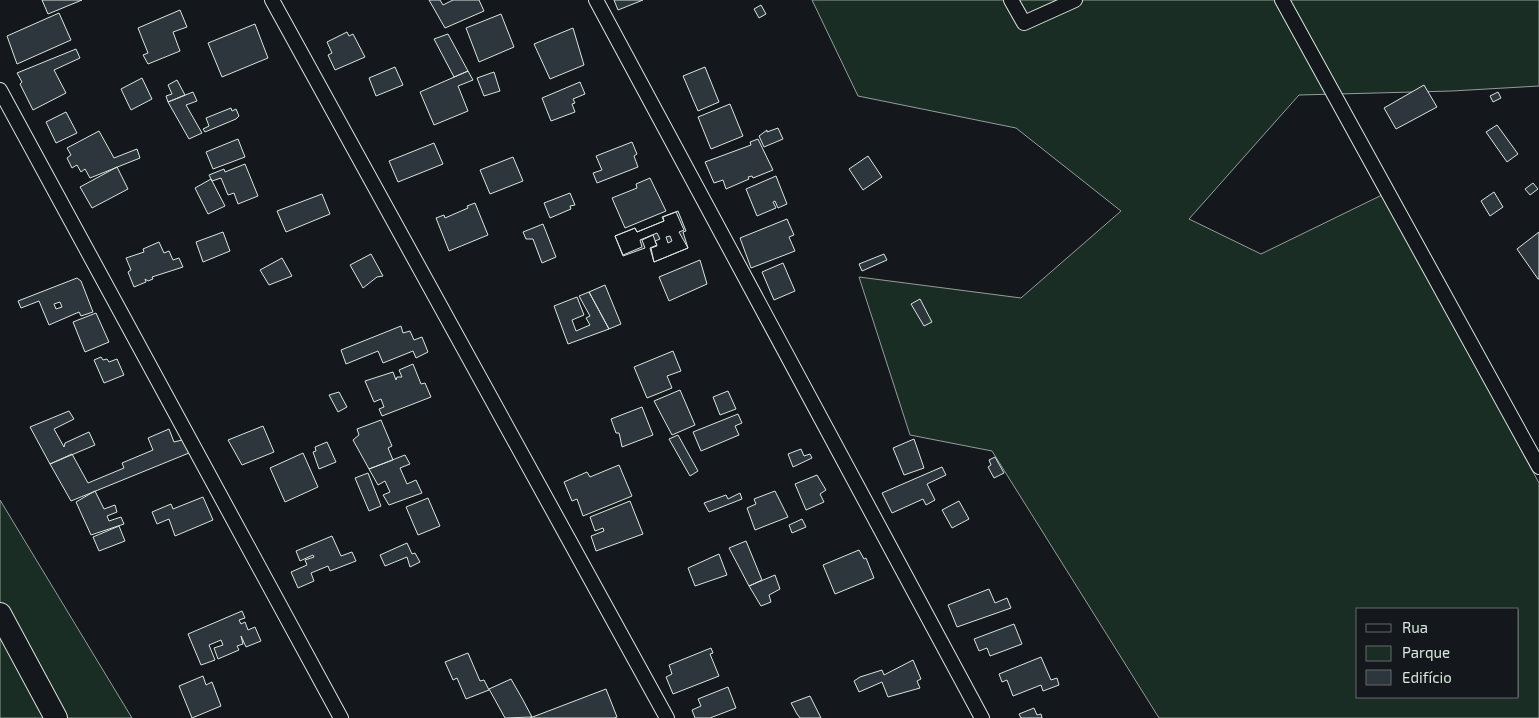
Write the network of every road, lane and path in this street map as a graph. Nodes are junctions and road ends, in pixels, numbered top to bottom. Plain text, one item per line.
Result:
1 (272, 0) edge
2 (596, 0) edge
3 (1011, 0) edge
4 (1075, 0) edge
5 (1282, 0) edge
6 (0, 90) edge
7 (1539, 467) edge
8 (0, 614) edge
9 (56, 718) edge
10 (341, 718) edge
11 (667, 718) edge
12 (982, 718) edge

1 - 11 street
2 - 12 street
3 - 4 street
5 - 7 street
6 - 10 street
8 - 9 main road

